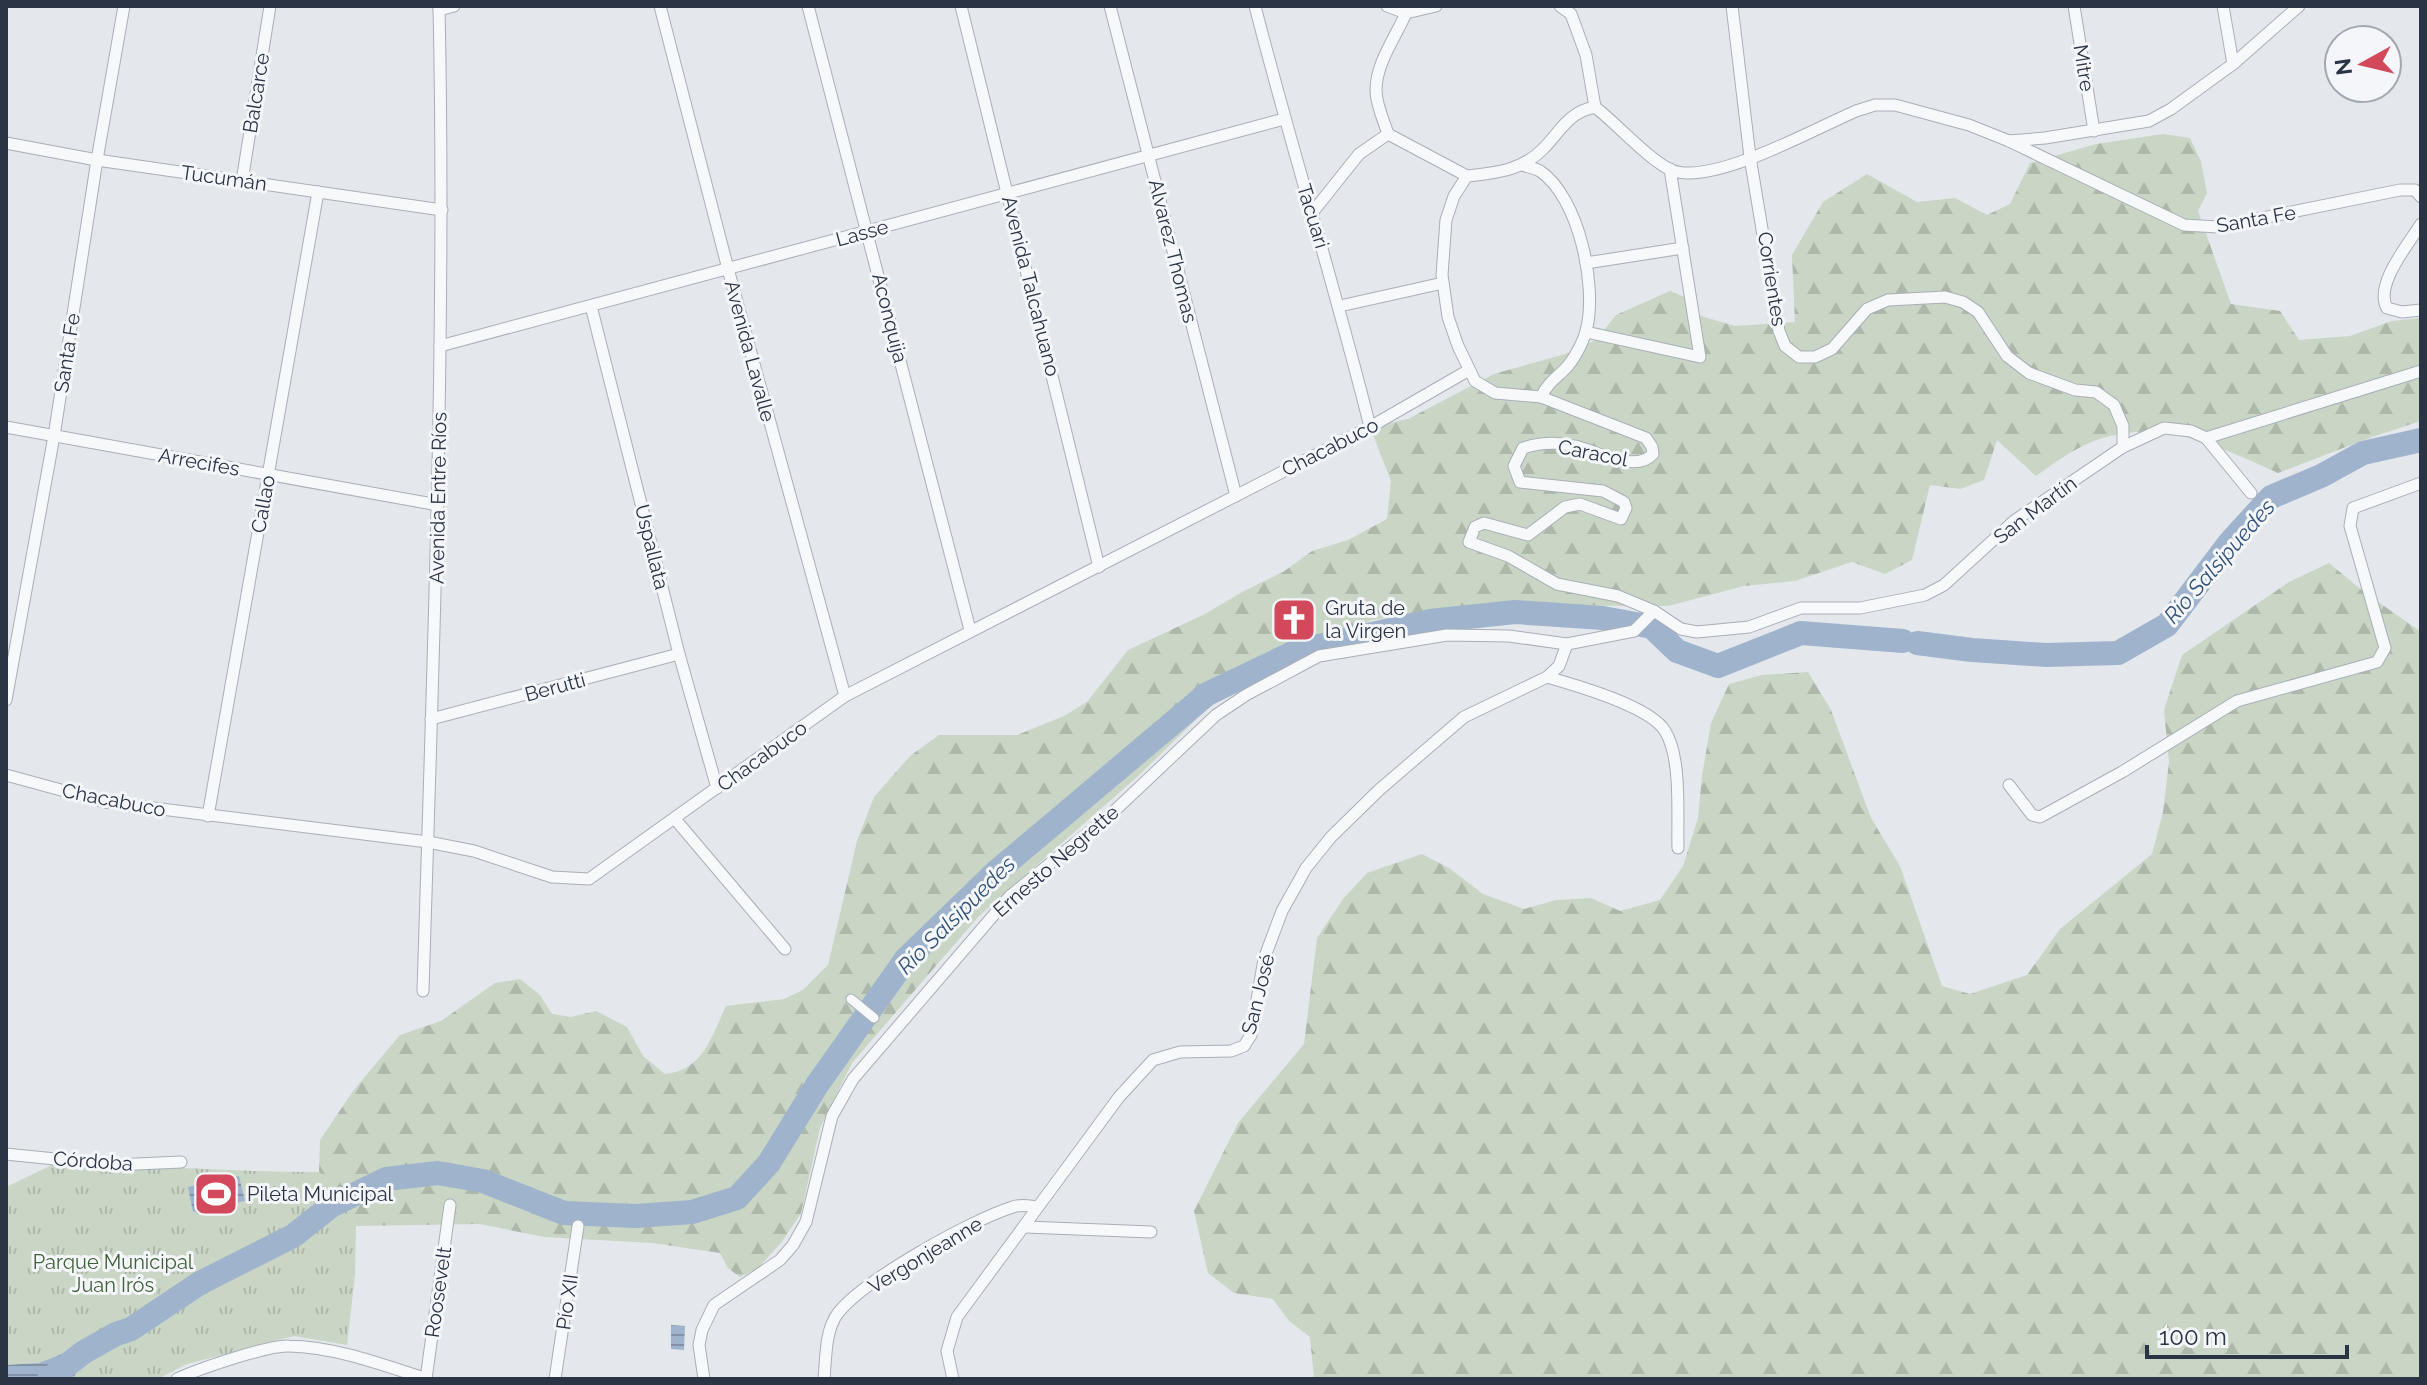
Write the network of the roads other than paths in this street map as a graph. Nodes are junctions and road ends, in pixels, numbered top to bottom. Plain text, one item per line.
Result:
1 (124, 6) edge
2 (270, 6) edge
3 (454, 6) edge
4 (660, 6) edge
5 (808, 6) edge
6 (961, 6) edge
7 (1110, 6) edge
8 (1255, 6) edge
9 (1387, 6) edge
10 (1436, 6) edge
11 (1560, 6) edge
12 (1732, 6) edge
13 (2074, 6) edge
14 (2223, 6) edge
15 (2299, 6) edge
16 (439, 8) edge
17 (1407, 9) edge
18 (2233, 64) junction
19 (1595, 107) junction
20 (1284, 119) junction
21 (2094, 131) junction
22 (1388, 134) junction
23 (2009, 141) junction
24 (6, 143) edge
25 (1148, 156) junction
26 (1750, 157) junction
27 (97, 160) junction
28 (1522, 165) junction
29 (1670, 169) junction
30 (1467, 176) junction
31 (242, 181) junction
32 (318, 192) junction
33 (1008, 193) junction
34 (2421, 197) edge
35 (442, 210) junction
36 (1312, 213) junction
37 (2421, 224) edge
38 (868, 231) junction
39 (1683, 248) junction
40 (1586, 263) junction
41 (728, 269) junction
42 (1443, 283) junction
43 (591, 306) junction
44 (1340, 306) junction
45 (2421, 310) edge
46 (1586, 332) junction
47 (440, 346) junction
48 (1469, 370) junction
49 (2421, 371) edge
50 (1541, 397) junction
51 (6, 427) edge
52 (1370, 427) junction
53 (54, 436) junction
54 (2206, 438) junction
55 (2123, 447) junction
56 (268, 474) junction
57 (2421, 483) edge
58 (2251, 493) dead end
59 (1236, 496) junction
60 (438, 505) junction
61 (1099, 567) junction
62 (1654, 611) junction
63 (970, 630) junction
64 (1567, 644) junction
65 (679, 654) junction
66 (1547, 677) junction
67 (845, 696) junction
68 (6, 700) edge
69 (431, 719) junction
70 (6, 775) edge
71 (2009, 785) dead end
72 (717, 788) junction
73 (208, 816) junction
74 (675, 819) junction
75 (428, 842) junction
76 (1678, 848) dead end
77 (785, 949) dead end
78 (423, 991) dead end
79 (851, 999) dead end
80 (874, 1018) dead end
81 (6, 1154) edge
82 (181, 1162) dead end
83 (450, 1205) dead end
84 (1037, 1207) junction
85 (578, 1226) dead end
86 (1026, 1227) junction
87 (1151, 1232) dead end
88 (177, 1379) edge
89 (426, 1379) edge
90 (555, 1379) edge
91 (704, 1379) edge
92 (824, 1379) edge
93 (953, 1379) edge

1 - 27 street, Santa Fe
2 - 31 street, Balcarce
3 - 16 street
4 - 41 street, Avenida Lavalle
5 - 38 street, Aconquija
6 - 33 street, Avenida Talcahuano
7 - 25 street, Alvarez Thomas
8 - 20 street, Tacuari
9 - 17 street
10 - 17 street
11 - 19 street
12 - 26 street
13 - 21 street, Mitre
14 - 18 street
15 - 18 street
16 - 35 street, Avenida Entre Ríos
17 - 22 street
18 - 21 street
19 - 28 street
19 - 29 street
20 - 25 street, Lasse
20 - 36 street, Tacuari
21 - 23 street
22 - 30 street
22 - 36 street
23 - 26 street, Santa Fe
23 - 34 street, Santa Fe
24 - 27 street, Tucumán
25 - 33 street, Lasse
25 - 59 street, Alvarez Thomas
26 - 29 street, Santa Fe
26 - 55 street, Corrientes
27 - 31 street, Tucumán
27 - 53 street, Santa Fe
28 - 30 street
28 - 40 street
29 - 39 street
30 - 42 street
31 - 32 street, Tucumán
32 - 35 street, Tucumán
32 - 56 street, Callao
33 - 38 street, Lasse
33 - 61 street, Avenida Talcahuano
35 - 47 street, Avenida Entre Ríos
36 - 44 street, Tacuari
37 - 45 street
38 - 41 street, Lasse
38 - 63 street, Aconquija
39 - 40 street
39 - 46 street
40 - 46 street
41 - 43 street, Lasse
41 - 67 street, Avenida Lavalle
42 - 44 street
42 - 48 street
43 - 47 street, Lasse
43 - 65 street, Uspallata
44 - 52 street, Tacuari
46 - 50 street
47 - 60 street, Avenida Entre Ríos
48 - 50 street, Caracol
48 - 52 street, Chacabuco
49 - 54 street
50 - 62 street, Caracol
51 - 53 street, Arrecifes
52 - 59 street, Chacabuco
53 - 56 street, Arrecifes
53 - 68 street, Santa Fe
54 - 55 street, San Martín
54 - 58 street
55 - 62 street, San Martín
56 - 60 street, Arrecifes
56 - 73 street, Callao
57 - 71 street
59 - 61 street, Chacabuco
60 - 69 street, Avenida Entre Ríos
61 - 63 street, Chacabuco
62 - 64 street, Ernesto Negrette
63 - 67 street, Chacabuco
64 - 66 street
64 - 91 street, Ernesto Negrette
65 - 69 street, Berutti
65 - 72 street, Uspallata
66 - 76 street
66 - 84 street, San José
67 - 72 street, Chacabuco
69 - 75 street, Avenida Entre Ríos
70 - 73 street, Chacabuco
72 - 74 street, Chacabuco
73 - 75 street, Chacabuco
74 - 75 street, Chacabuco
74 - 77 street
75 - 78 street, Avenida Entre Ríos
79 - 80 street
81 - 82 street, Córdoba
83 - 89 street, Roosevelt
84 - 86 street, San José
84 - 92 street, Vergonjeanne
85 - 90 street, Pío XII
86 - 87 street
86 - 93 street, San José
88 - 89 street

